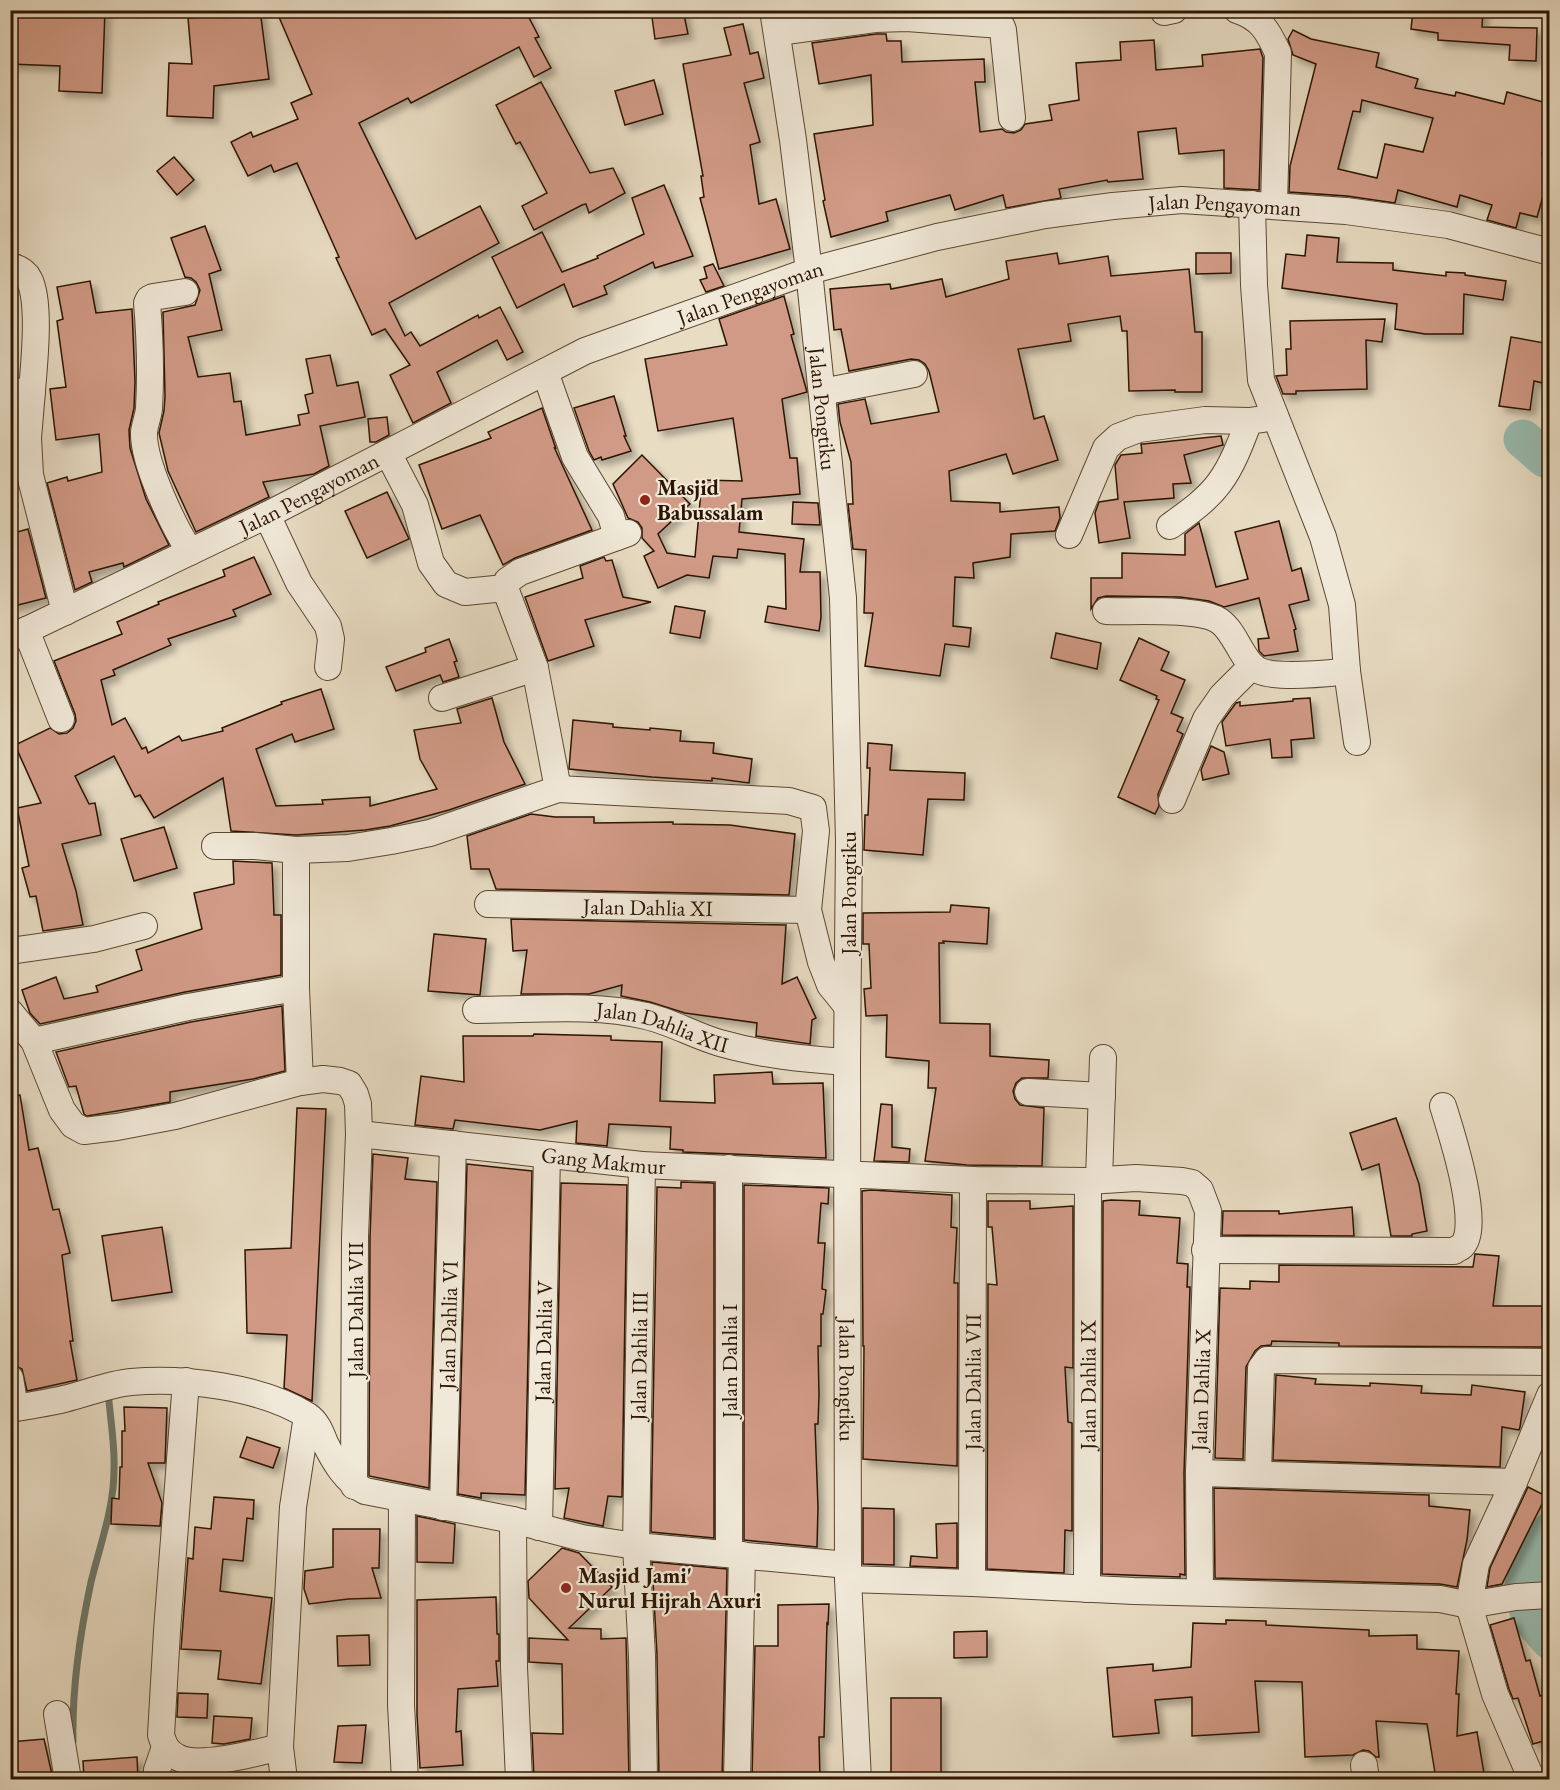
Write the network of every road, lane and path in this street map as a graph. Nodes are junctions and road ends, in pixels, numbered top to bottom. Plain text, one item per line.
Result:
1 (1237, 10) edge
2 (776, 21) edge
3 (1012, 118) dead end
4 (1263, 205) junction
5 (1550, 252) edge
6 (10, 266) edge
7 (809, 271) junction
8 (185, 292) dead end
9 (544, 372) junction
10 (914, 374) dead end
11 (21, 391) edge
12 (822, 392) junction
13 (1275, 417) junction
14 (1250, 421) junction
15 (388, 453) junction
16 (267, 515) junction
17 (1170, 526) dead end
18 (1069, 535) dead end
19 (190, 552) junction
20 (505, 588) junction
21 (1106, 611) dead end
22 (65, 612) junction
23 (18, 634) edge
24 (1252, 666) junction
25 (328, 667) dead end
26 (535, 668) junction
27 (1347, 671) junction
28 (442, 698) dead end
29 (61, 719) dead end
30 (1357, 742) dead end
31 (558, 789) junction
32 (1172, 800) dead end
33 (215, 846) dead end
34 (296, 850) junction
35 (488, 904) dead end
36 (808, 910) junction
37 (144, 926) dead end
38 (10, 951) edge
39 (296, 988) junction
40 (847, 1006) junction
41 (476, 1010) dead end
42 (10, 1012) edge
43 (34, 1041) junction
44 (1103, 1058) dead end
45 (847, 1062) junction
46 (300, 1082) junction
47 (1028, 1092) dead end
48 (1102, 1096) junction
49 (1443, 1106) dead end
50 (359, 1134) junction
51 (453, 1144) junction
52 (547, 1155) junction
53 (642, 1165) junction
54 (729, 1168) junction
55 (847, 1175) junction
56 (973, 1180) junction
57 (1094, 1180) junction
58 (1200, 1190) joint
59 (1205, 1250) junction
60 (1550, 1362) edge
61 (10, 1378) edge
62 (186, 1381) junction
63 (1550, 1395) edge
64 (13, 1409) edge
65 (307, 1416) junction
66 (1199, 1473) junction
67 (1258, 1474) junction
68 (1514, 1482) junction
69 (354, 1486) junction
70 (402, 1499) junction
71 (443, 1507) junction
72 (513, 1520) junction
73 (539, 1527) junction
74 (636, 1546) junction
75 (736, 1554) junction
76 (848, 1572) junction
77 (972, 1583) junction
78 (1087, 1589) junction
79 (1200, 1592) junction
80 (1550, 1595) edge
81 (1469, 1605) junction
82 (57, 1714) dead end
83 (165, 1747) junction
84 (280, 1747) junction
85 (68, 1779) edge
86 (156, 1779) edge
87 (284, 1779) edge
88 (405, 1779) edge
89 (519, 1779) edge
90 (644, 1779) edge
91 (737, 1779) edge
92 (858, 1779) edge
93 (1532, 1779) edge

1 - 4 street
2 - 3 street
2 - 7 street, Jalan Pongtiku
4 - 5 street, Jalan Pengayoman
4 - 7 street, Jalan Pengayoman
4 - 13 street
6 - 11 street
7 - 9 street, Jalan Pengayoman
7 - 12 street, Jalan Pongtiku
8 - 19 street
9 - 15 street, Jalan Pengayoman
9 - 20 street
10 - 12 street
11 - 22 street
12 - 40 street, Jalan Pongtiku
13 - 14 street
13 - 27 street
14 - 17 street
14 - 18 street
15 - 16 street, Jalan Pengayoman
15 - 20 street
16 - 19 street, Jalan Pengayoman
16 - 25 street
19 - 22 street, Jalan Pengayoman
20 - 26 street
21 - 24 street
22 - 23 street, Jalan Pengayoman
23 - 29 street
24 - 27 street
24 - 32 street
26 - 28 street
26 - 31 street
27 - 30 street
31 - 34 street
31 - 36 street
33 - 34 street
34 - 39 street
35 - 36 street, Jalan Dahlia XI
36 - 40 street
37 - 38 street
39 - 43 street
39 - 46 street
40 - 45 street, Jalan Pongtiku
41 - 45 street, Jalan Dahlia XII
42 - 43 street
43 - 46 street
44 - 48 street, Jalan Dahlia IX
45 - 55 street, Jalan Pongtiku
46 - 50 street, Jalan Dahlia VII
47 - 48 street
48 - 57 street, Jalan Dahlia IX
49 - 59 street
50 - 51 street, Gang Makmur
50 - 69 street, Jalan Dahlia VII
51 - 52 street, Gang Makmur
51 - 71 street, Jalan Dahlia VI
52 - 53 street, Gang Makmur
52 - 73 street, Jalan Dahlia V
53 - 54 street, Gang Makmur
53 - 74 street, Jalan Dahlia III
54 - 55 street, Gang Makmur
54 - 75 street, Jalan Dahlia I
55 - 56 street, Gang Makmur
55 - 76 street, Jalan Pongtiku
56 - 57 street, Gang Makmur
56 - 77 street, Jalan Dahlia VII
57 - 58 street, Gang Makmur
57 - 78 street, Jalan Dahlia IX
58 - 59 street, Jalan Dahlia X
59 - 66 street, Jalan Dahlia X
60 - 67 street
61 - 64 street
62 - 64 street
62 - 65 street
62 - 83 street
63 - 68 street
65 - 69 street
65 - 84 street
66 - 67 street
66 - 79 street, Jalan Dahlia X
67 - 68 street
68 - 81 street
69 - 70 street
70 - 71 street
70 - 88 street
71 - 72 street
72 - 73 street
72 - 89 street
73 - 74 street
74 - 75 street
74 - 90 street, Jalan Dahlia III
75 - 76 street
75 - 91 street, Jalan Dahlia I
76 - 77 street
76 - 92 street, Jalan Pongtiku
77 - 78 street
78 - 79 street
79 - 81 street
80 - 81 street
81 - 93 street
82 - 85 street
83 - 84 street
83 - 86 street
84 - 87 street

